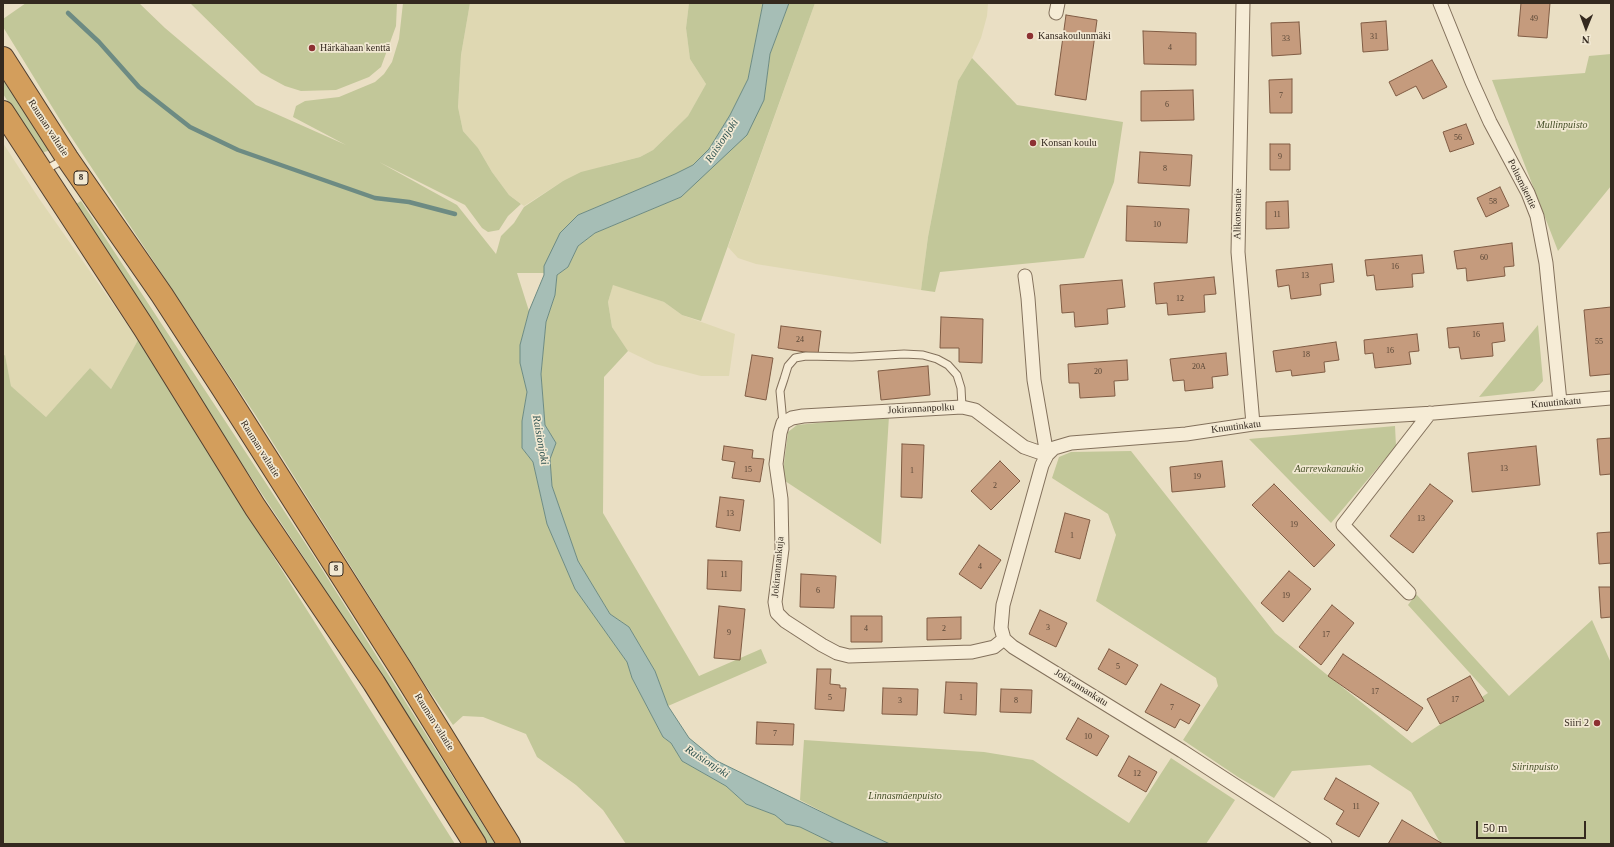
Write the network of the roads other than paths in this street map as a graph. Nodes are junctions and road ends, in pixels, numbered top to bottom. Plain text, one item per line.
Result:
1 (1243, 3) edge
2 (1440, 3) edge
3 (3, 58) edge
4 (3, 112) edge
5 (67, 158) junction
6 (42, 172) junction
7 (1025, 276) dead end
8 (1611, 398) edge
9 (1560, 402) junction
10 (962, 407) junction
11 (1430, 413) junction
12 (783, 423) junction
13 (1253, 424) junction
14 (1047, 455) junction
15 (1408, 593) dead end
16 (1004, 639) junction
17 (1308, 839) edge
18 (475, 844) edge
19 (509, 844) edge
20 (1325, 844) edge

1 - 13 street, Alikonsantie
2 - 9 street, Polusmäentie
3 - 5 highway, Rauman valtatie / 8
4 - 6 highway
5 - 6 lane
5 - 19 highway, Rauman valtatie / 8
6 - 18 highway
7 - 14 street
8 - 9 street, Knuutinkatu
9 - 11 street, Knuutinkatu
10 - 12 street, Jokirannanpolku
10 - 12 lane
10 - 14 street, Jokirannanpolku
11 - 13 street, Knuutinkatu
11 - 15 street
12 - 16 street, Jokirannankuja
13 - 14 street, Knuutinkatu
14 - 16 street
16 - 17 street, Jokirannankatu
17 - 20 street, Jokirannankatu

